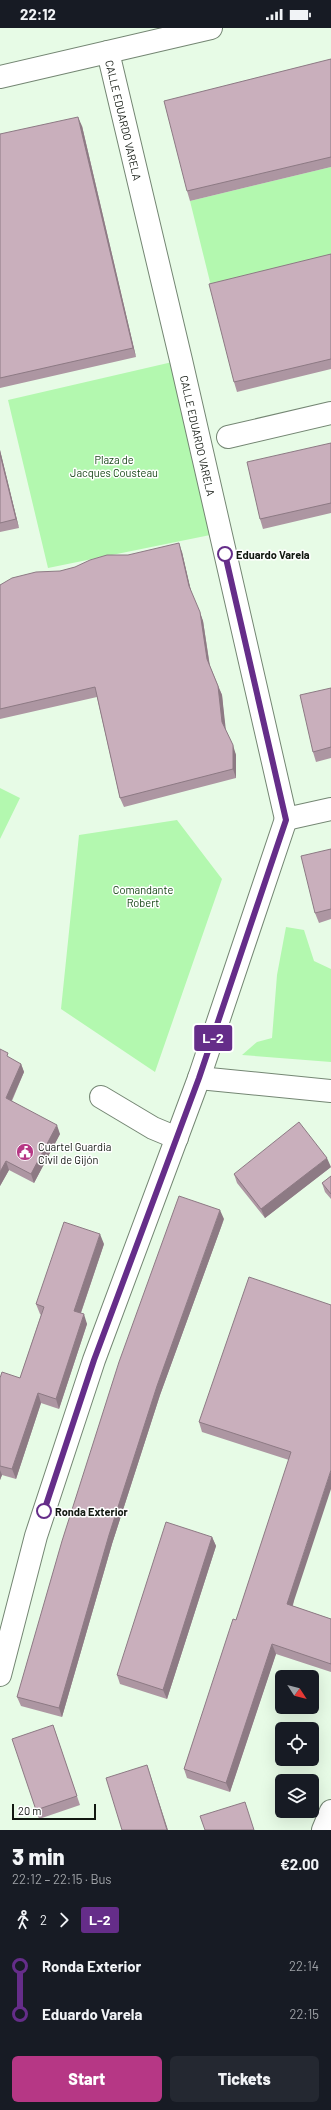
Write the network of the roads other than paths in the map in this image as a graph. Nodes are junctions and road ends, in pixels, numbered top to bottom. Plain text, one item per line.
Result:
1 (211, 28) edge
2 (108, 52) junction
3 (0, 77) edge
4 (331, 413) edge
5 (228, 437) dead end
6 (331, 809) edge
7 (286, 820) junction
8 (199, 1078) junction
9 (331, 1091) edge
10 (101, 1097) dead end
11 (177, 1138) junction
12 (0, 1675) edge
13 (331, 1811) edge
14 (323, 1830) edge

1 - 2 street
2 - 3 street
2 - 7 street, CALLE EDUARDO VARELA
4 - 5 street
6 - 7 street
7 - 8 street
8 - 9 street
8 - 11 street
10 - 11 street
11 - 12 street
13 - 14 street

